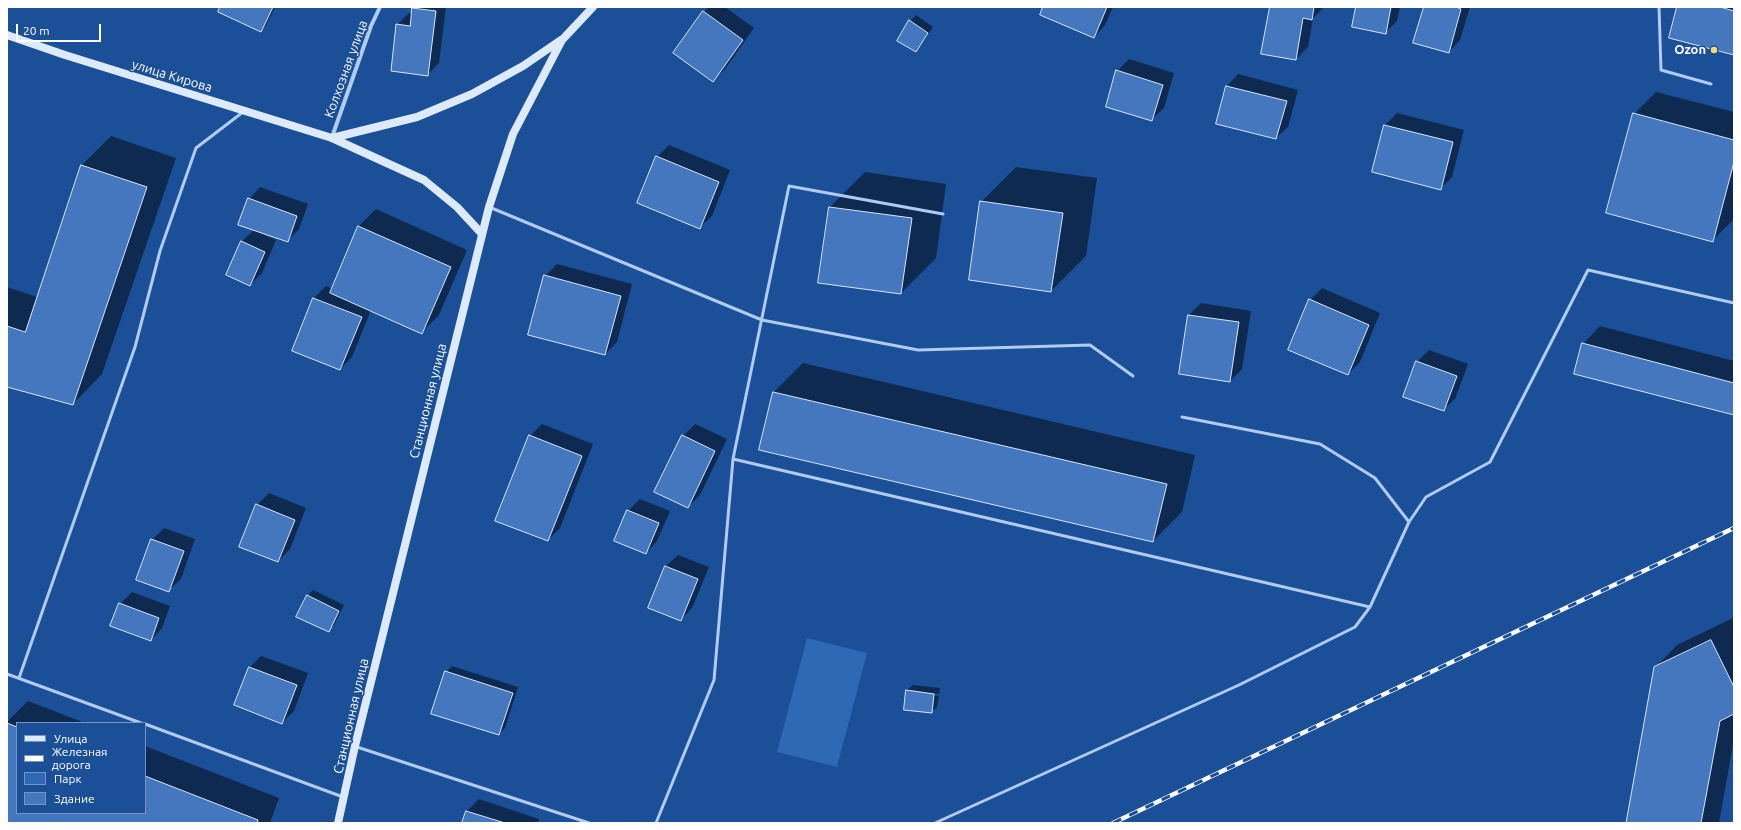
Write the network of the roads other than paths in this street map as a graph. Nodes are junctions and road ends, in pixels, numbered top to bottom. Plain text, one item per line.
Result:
1 (380, 7) edge
2 (593, 7) edge
3 (1659, 7) edge
4 (7, 35) edge
5 (562, 40) junction
6 (1711, 84) dead end
7 (244, 111) junction
8 (332, 138) junction
9 (490, 207) junction
10 (943, 214) dead end
11 (482, 234) junction
12 (1734, 303) edge
13 (762, 320) junction
14 (1133, 376) dead end
15 (1182, 417) dead end
16 (733, 459) junction
17 (1409, 522) junction
18 (1370, 607) junction
19 (7, 674) edge
20 (19, 678) junction
21 (138, 722) edge
22 (146, 724) edge
23 (355, 746) junction
24 (344, 797) junction
25 (338, 823) edge
26 (589, 823) edge
27 (656, 823) edge
28 (935, 823) edge

1 - 8 street, Колхозная улица
2 - 5 main road, Станционная улица
3 - 6 lane
4 - 7 main road, улица Кирова
5 - 8 main road
5 - 9 main road, Станционная улица
7 - 8 main road, улица Кирова
7 - 20 lane
8 - 11 main road, улица Кирова
9 - 11 main road, Станционная улица
9 - 13 lane
10 - 13 lane
11 - 23 main road, Станционная улица
12 - 17 lane
13 - 14 lane
13 - 16 lane
15 - 17 lane
16 - 18 lane
16 - 27 lane
17 - 18 lane
18 - 28 lane
19 - 20 lane
20 - 21 lane
22 - 24 lane
23 - 24 main road, Станционная улица
23 - 26 lane
24 - 25 main road, Станционная улица

